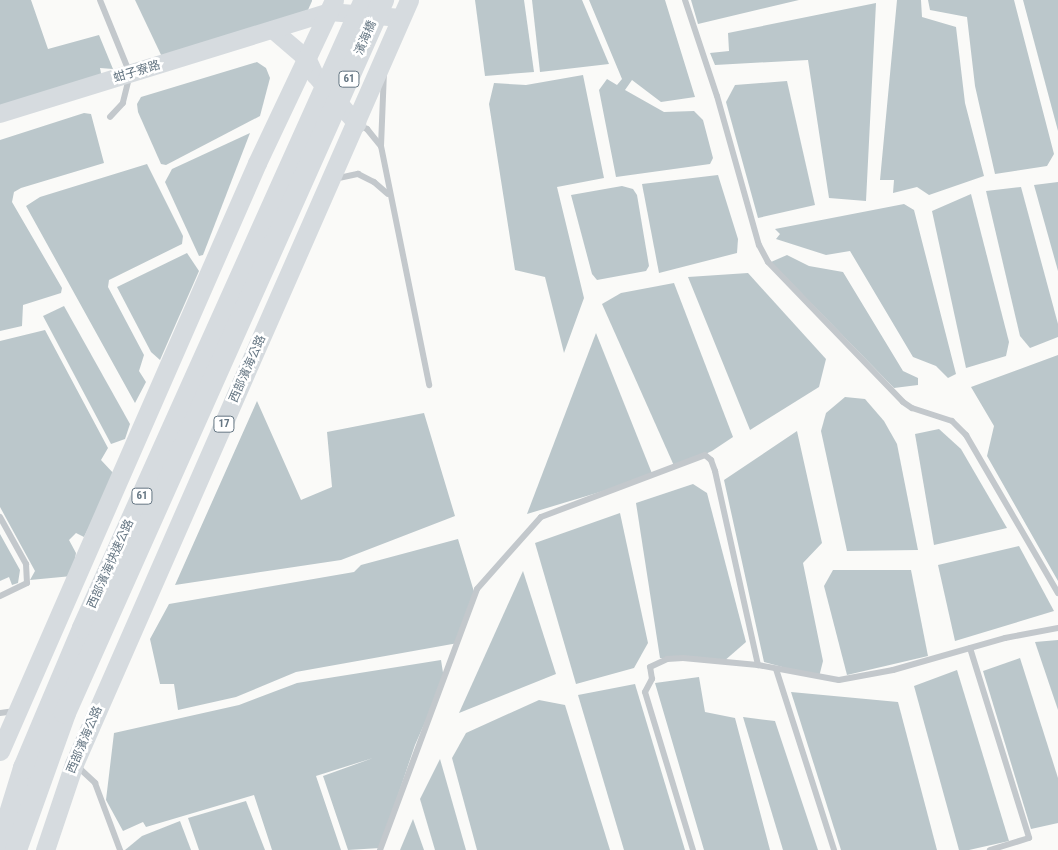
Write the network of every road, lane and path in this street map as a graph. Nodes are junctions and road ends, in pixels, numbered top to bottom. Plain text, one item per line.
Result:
1 (100, 0) edge
2 (365, 0) edge
3 (381, 0) edge
4 (409, 0) edge
5 (685, 0) edge
6 (332, 6) edge
7 (401, 18) junction
8 (273, 30) junction
9 (384, 58) junction
10 (308, 60) junction
11 (130, 74) junction
12 (0, 114) edge
13 (110, 117) dead end
14 (357, 124) junction
15 (381, 146) junction
16 (306, 155) junction
17 (330, 180) junction
18 (388, 194) junction
19 (429, 385) dead end
20 (0, 517) edge
21 (1058, 593) edge
22 (0, 596) edge
23 (1058, 628) edge
24 (970, 648) junction
25 (758, 665) junction
26 (776, 670) junction
27 (8, 712) edge
28 (0, 751) edge
29 (74, 764) junction
30 (0, 846) edge
31 (378, 849) edge
32 (16, 850) edge
33 (45, 850) edge
34 (120, 850) edge
35 (693, 850) edge
36 (834, 850) edge
37 (990, 850) edge

1 - 11 lane
2 - 16 highway, 濱海橋 / 61
3 - 7 street
3 - 16 highway, 濱海橋 / 61
4 - 7 main road, 西部濱海公路 / 17
5 - 21 lane
6 - 7 street
6 - 8 street, 蚶子寮路
6 - 10 main road
7 - 9 main road, 西部濱海公路 / 17
8 - 10 street
8 - 11 street, 蚶子寮路
9 - 10 street
9 - 14 main road, 西部濱海公路 / 17
9 - 15 lane
10 - 14 street
10 - 27 main road
11 - 12 street, 蚶子寮路
11 - 13 lane
14 - 15 lane
14 - 17 main road, 西部濱海公路 / 17
15 - 18 lane
16 - 30 highway, 西部濱海快速公路 / 61
16 - 32 highway, 西部濱海快速公路 / 61
17 - 18 lane
17 - 29 main road, 西部濱海公路 / 17
18 - 19 lane
20 - 22 lane
23 - 24 lane
24 - 26 lane
24 - 37 lane
25 - 26 lane
25 - 31 lane
25 - 35 lane
26 - 36 lane
27 - 28 main road
29 - 33 main road, 西部濱海公路 / 17
29 - 34 lane

